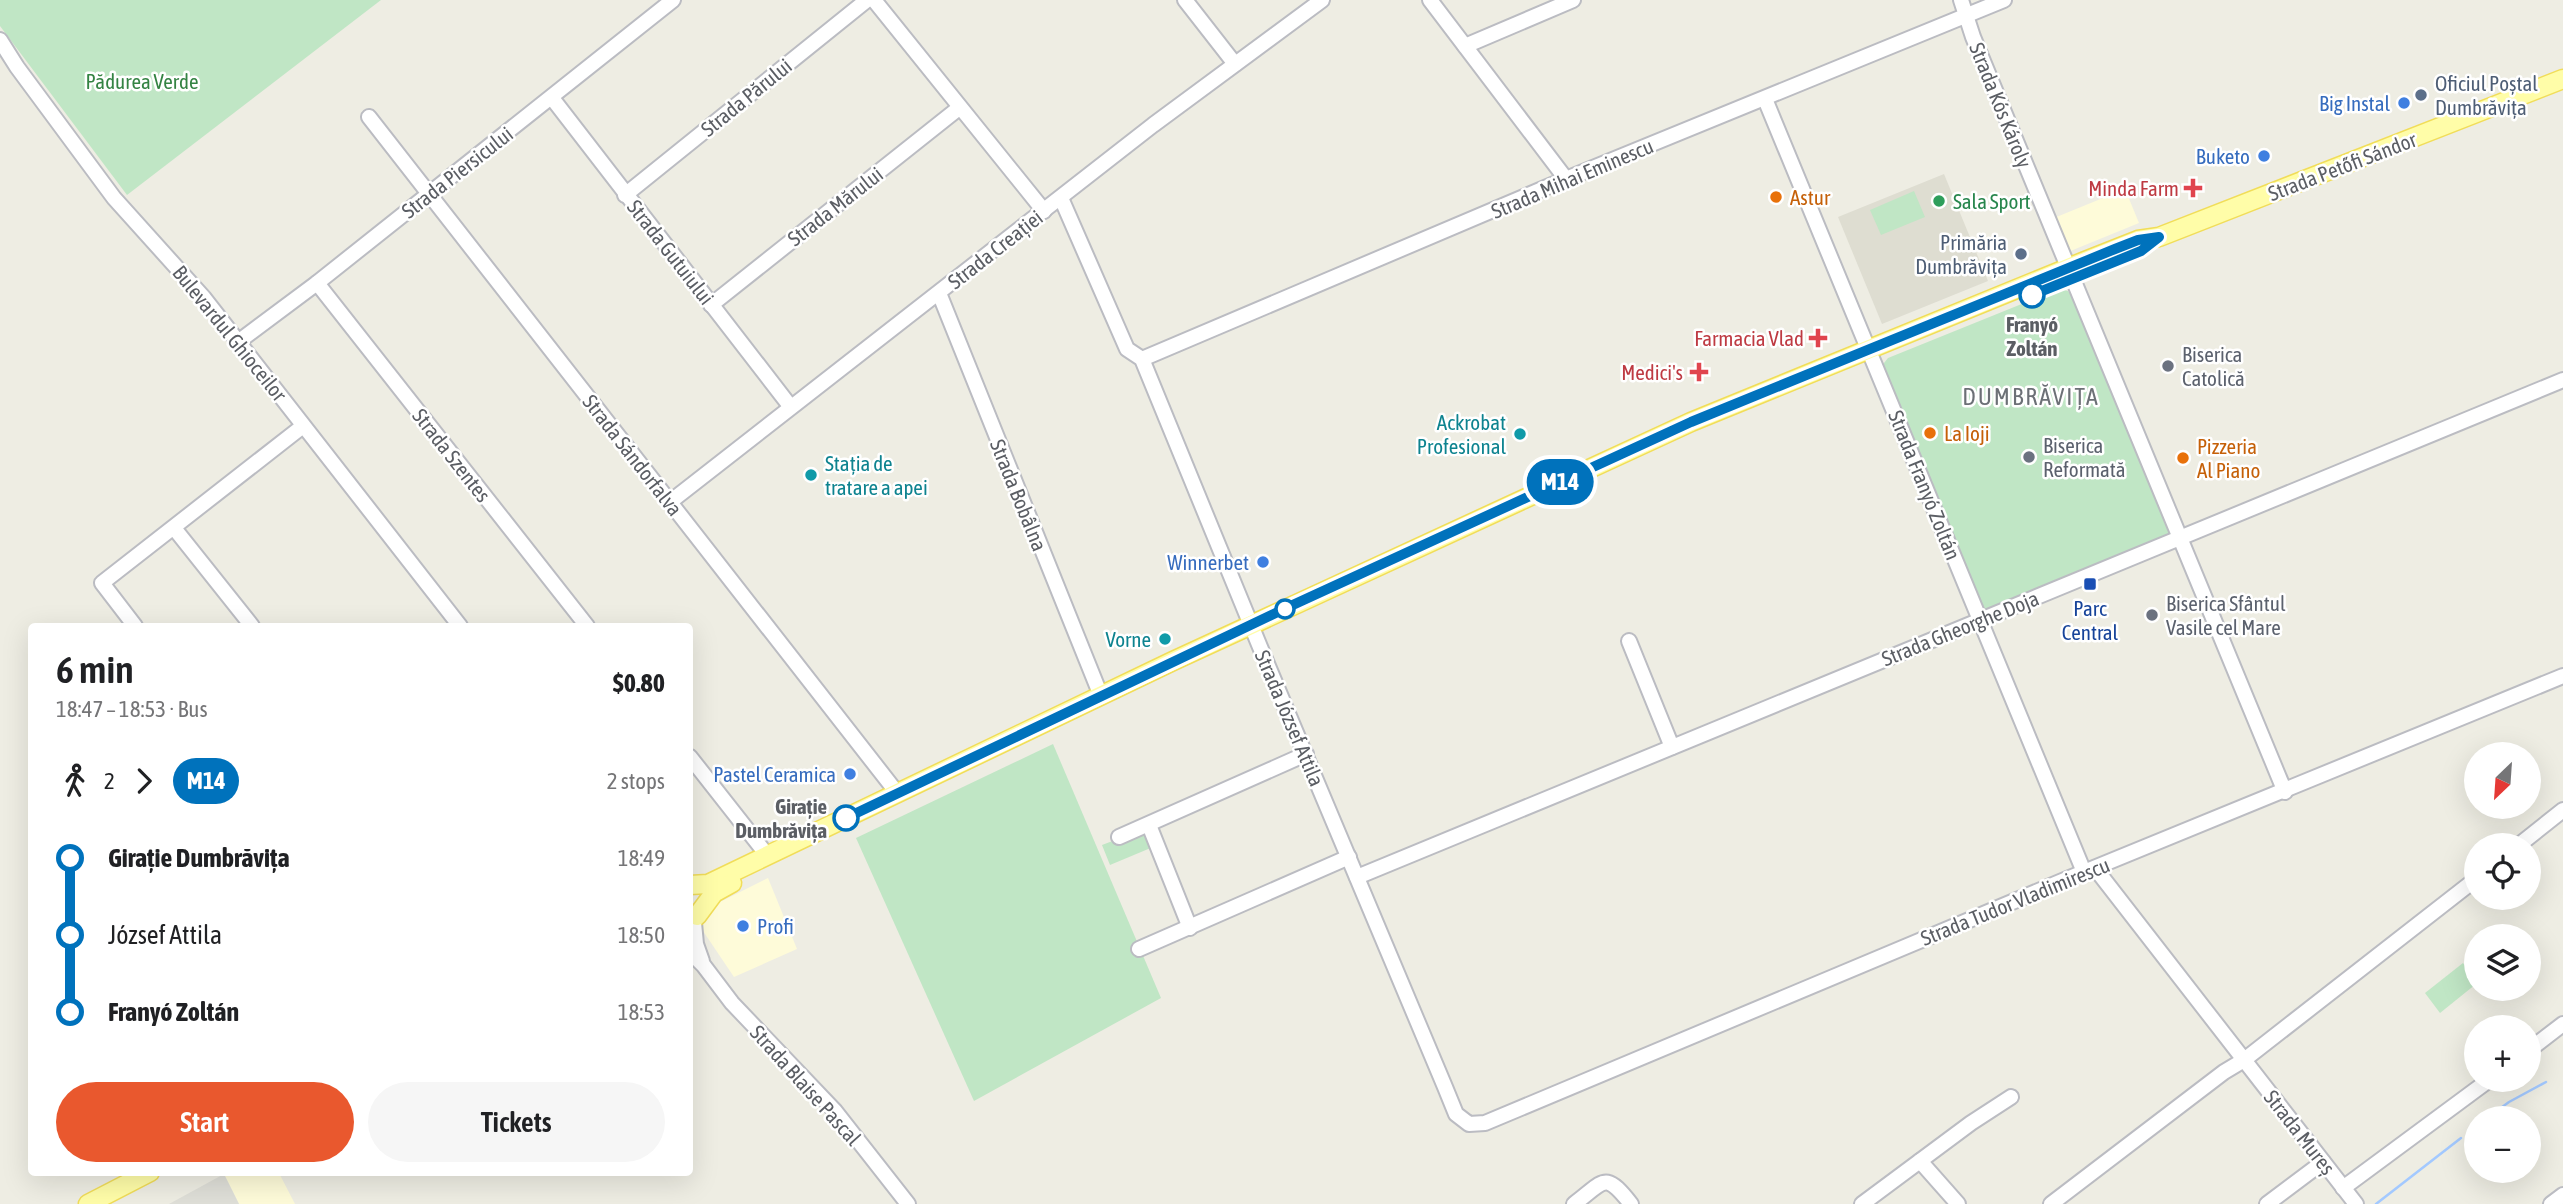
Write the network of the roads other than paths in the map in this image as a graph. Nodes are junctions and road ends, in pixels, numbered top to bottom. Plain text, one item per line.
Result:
1 (673, 0) edge
2 (867, 0) edge
3 (874, 0) edge
4 (1185, 0) edge
5 (1322, 0) edge
6 (1430, 0) edge
7 (1573, 0) edge
8 (1961, 0) edge
9 (2004, 0) edge
10 (1966, 16) junction
11 (0, 40) edge
12 (1465, 46) junction
13 (1235, 64) junction
14 (2563, 79) edge
15 (552, 98) junction
16 (1765, 99) junction
17 (959, 108) junction
18 (369, 117) dead end
19 (1566, 179) junction
20 (429, 194) junction
21 (625, 195) junction
22 (1061, 198) junction
23 (1044, 211) junction
24 (2071, 273) junction
25 (317, 283) junction
26 (939, 293) junction
27 (711, 304) junction
28 (238, 341) junction
29 (1871, 355) junction
30 (1142, 359) junction
31 (2563, 380) edge
32 (790, 406) junction
33 (303, 426) junction
34 (670, 502) junction
35 (174, 528) junction
36 (2179, 540) junction
37 (1980, 619) junction
38 (133, 623) edge
39 (250, 623) edge
40 (458, 623) edge
41 (585, 623) edge
42 (1253, 629) junction
43 (1629, 641) dead end
44 (2563, 676) edge
45 (1101, 696) junction
46 (1672, 747) junction
47 (1306, 754) junction
48 (693, 761) edge
49 (2285, 792) junction
50 (898, 793) junction
51 (2563, 810) edge
52 (1149, 825) junction
53 (2534, 833) edge
54 (1119, 837) dead end
55 (767, 855) junction
56 (1349, 857) junction
57 (2089, 870) junction
58 (1357, 877) junction
59 (693, 886) edge
60 (2464, 888) edge
61 (693, 894) edge
62 (693, 922) edge
63 (1190, 928) junction
64 (1139, 949) dead end
65 (693, 955) edge
66 (704, 965) junction
67 (2563, 1024) edge
68 (2541, 1041) edge
69 (2244, 1060) junction
70 (2473, 1092) edge
71 (2011, 1097) dead end
72 (1469, 1124) joint
73 (1920, 1161) junction
74 (2323, 1162) junction
75 (142, 1176) edge
76 (2343, 1188) junction
77 (2563, 1195) edge
78 (88, 1204) edge
79 (908, 1204) edge
80 (1574, 1204) edge
81 (1631, 1204) edge
82 (1862, 1204) edge
83 (1958, 1204) edge
84 (2051, 1204) edge
85 (2267, 1204) edge
86 (2356, 1204) edge
87 (2551, 1204) edge

1 - 15 street, Strada Piersicului
2 - 21 street, Strada Părului
3 - 17 street
4 - 13 street
5 - 13 street, Strada Creației
6 - 12 street
7 - 12 street
8 - 10 street, Strada Kós Károly
9 - 10 street, Strada Mihai Eminescu
10 - 16 street, Strada Mihai Eminescu
10 - 24 street, Strada Kós Károly
11 - 28 street, Bulevardul Ghioceilor
12 - 19 street
13 - 22 street, Strada Creației
14 - 24 main road, Strada Petőfi Sándor
15 - 20 street, Strada Piersicului
15 - 21 street, Strada Gutuiului
16 - 19 street, Strada Mihai Eminescu
16 - 29 street, Strada Franyó Zoltán
17 - 23 street
17 - 27 street, Strada Mărului
18 - 20 street, Strada Sándorfalva
19 - 30 street, Strada Mihai Eminescu
20 - 25 street, Strada Piersicului
20 - 34 street, Strada Sándorfalva
21 - 27 street, Strada Gutuiului
22 - 23 street, Strada Creației
22 - 30 street, Strada József Attila
23 - 26 street, Strada Creației
24 - 29 main road, Strada Petőfi Sándor
24 - 36 street, Strada Kós Károly
25 - 28 street, Strada Piersicului
25 - 41 street, Strada Szentes
26 - 32 street, Strada Creației
26 - 45 street, Strada Bobâlna
27 - 32 street, Strada Gutuiului
28 - 33 street, Bulevardul Ghioceilor
29 - 37 street, Strada Franyó Zoltán
29 - 42 main road, Strada Petőfi Sándor
30 - 42 street, Strada József Attila
31 - 36 street, Strada Gheorghe Doja
32 - 34 street, Strada Creației
33 - 35 street
33 - 40 street, Bulevardul Ghioceilor
34 - 50 street, Strada Sándorfalva
35 - 38 street
35 - 39 street
36 - 37 street, Strada Gheorghe Doja
36 - 49 street, Strada Kós Károly
37 - 46 street, Strada Gheorghe Doja
37 - 57 street, Strada Franyó Zoltán
42 - 45 main road, Strada Petőfi Sándor
42 - 47 street, Strada József Attila
42 - 62 main road, Strada Petőfi Sándor
43 - 46 street
44 - 49 street, Strada Tudor Vladimirescu
45 - 50 main road, Strada Petőfi Sándor
46 - 58 street, Strada Gheorghe Doja
47 - 52 street
47 - 56 street, Strada József Attila
48 - 55 street
49 - 57 street, Strada Tudor Vladimirescu
50 - 55 main road, Strada Petőfi Sándor
51 - 53 street
52 - 54 street
52 - 63 street
55 - 59 main road, Strada Petőfi Sándor
56 - 58 street, Strada József Attila
56 - 63 street
57 - 69 street, Strada Franyó Zoltán
57 - 72 street, Strada Tudor Vladimirescu
58 - 72 street, Strada József Attila
60 - 69 street
61 - 62 main road
62 - 66 street, Strada Blaise Pascal
63 - 64 street
65 - 66 street, Strada Blaise Pascal
66 - 79 street, Strada Blaise Pascal
67 - 68 street
69 - 74 street, Strada Mureș
69 - 84 street
70 - 76 street
71 - 73 street
73 - 82 street
73 - 83 street
74 - 76 street, Strada Mureș
74 - 85 street
75 - 78 main road
76 - 86 street, Strada Mureș
77 - 87 street
80 - 81 street

